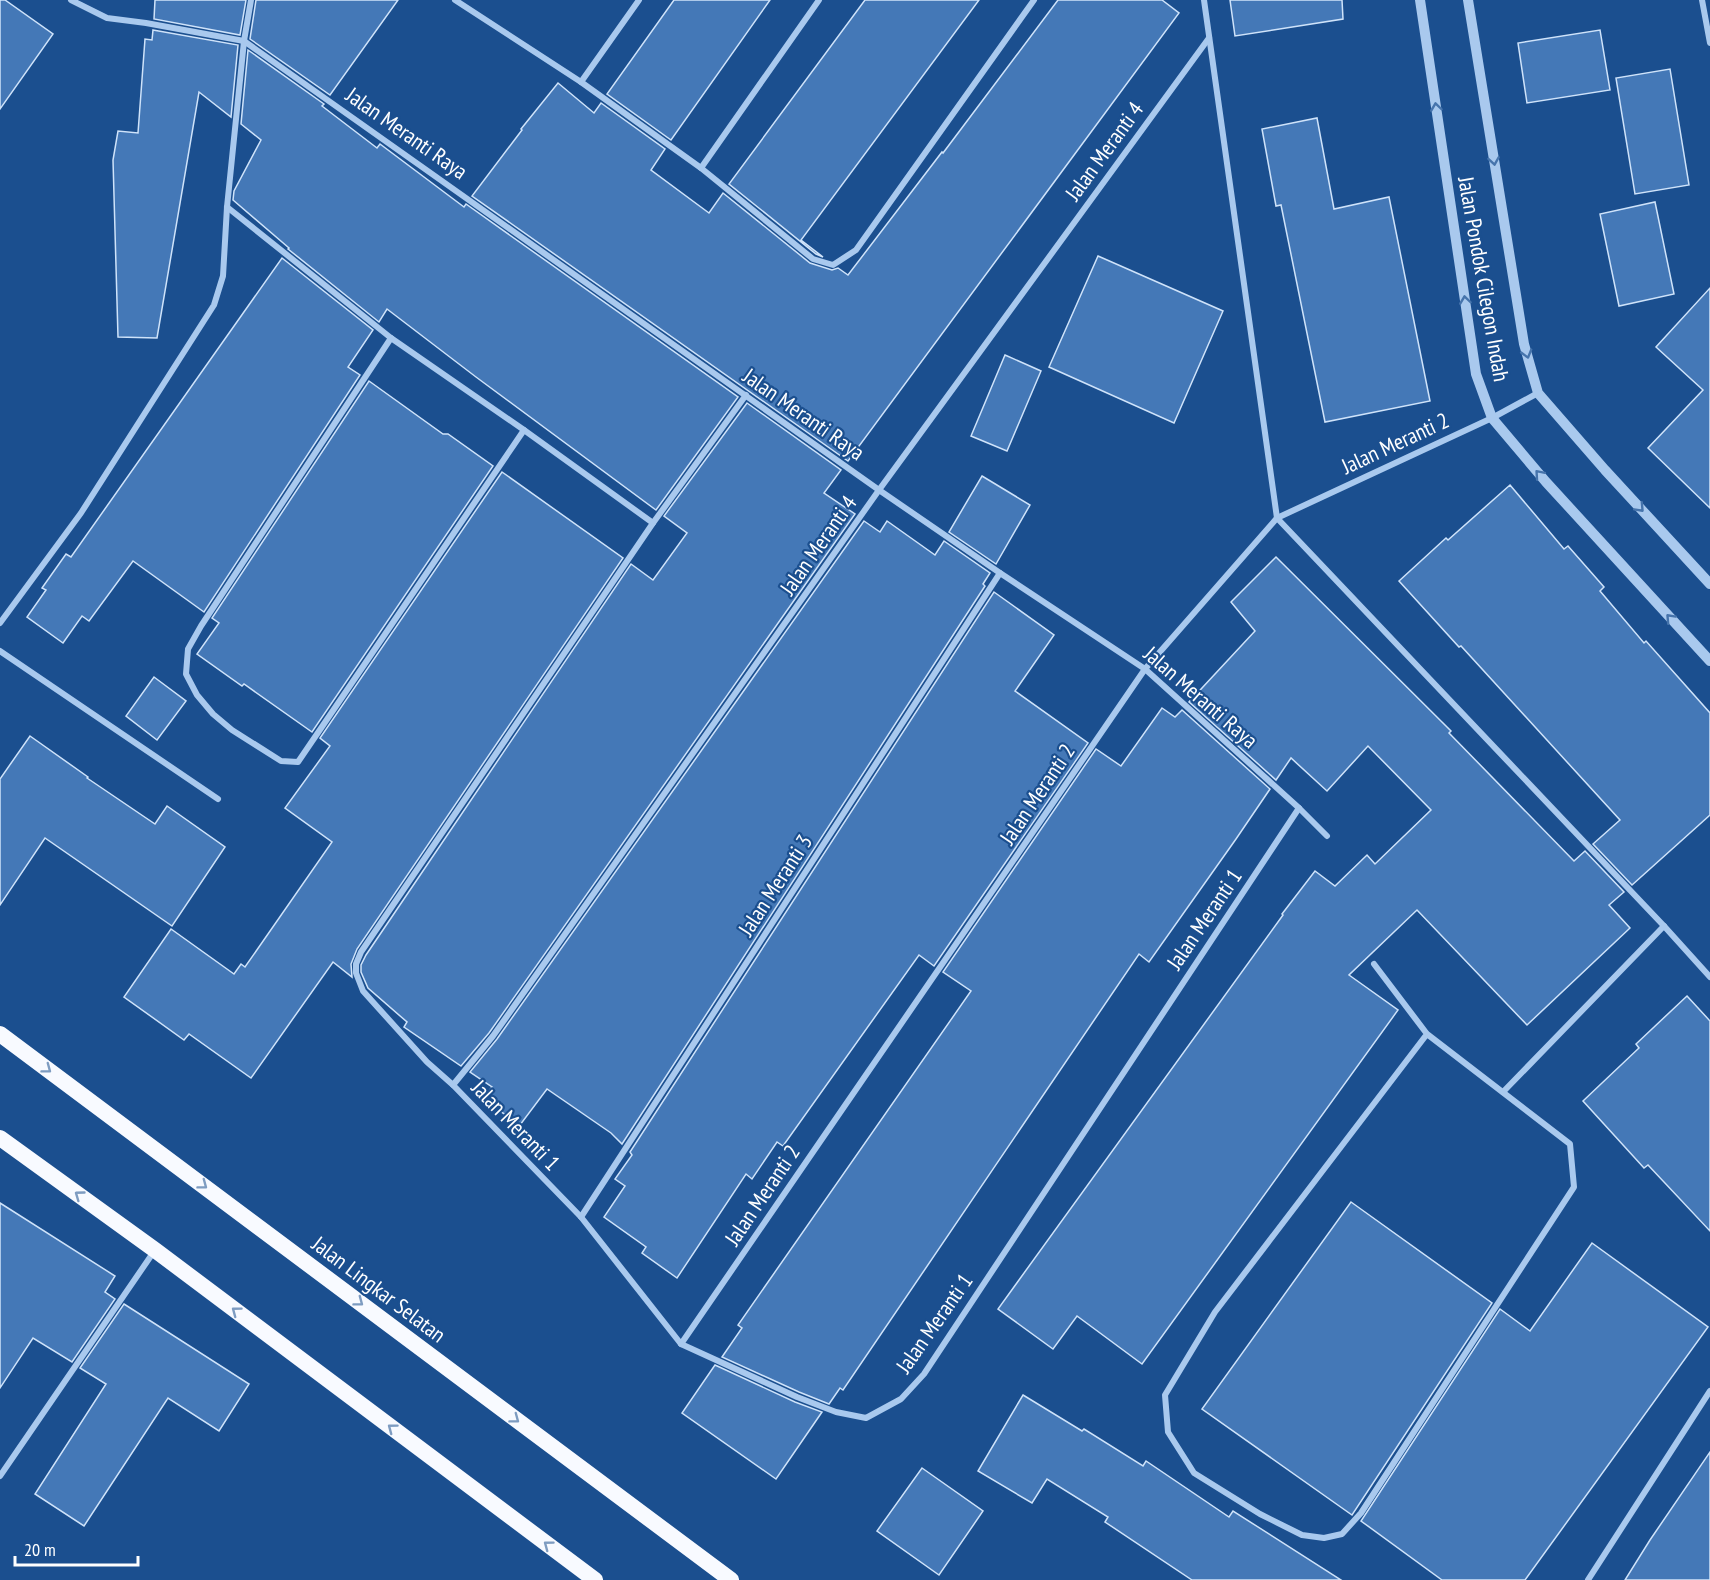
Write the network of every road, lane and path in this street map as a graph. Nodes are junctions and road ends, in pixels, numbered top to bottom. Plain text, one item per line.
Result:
1 (71, 0) edge
2 (251, 0) edge
3 (455, 0) edge
4 (639, 0) edge
5 (819, 0) edge
6 (1034, 0) edge
7 (1204, 0) edge
8 (1420, 0) edge
9 (1468, 0) edge
10 (1702, 0) edge
11 (1209, 38) junction
12 (244, 40) junction
13 (1710, 43) edge
14 (581, 81) junction
15 (701, 168) junction
16 (227, 207) junction
17 (391, 338) junction
18 (1538, 393) junction
19 (746, 394) junction
20 (1492, 418) junction
21 (524, 430) junction
22 (879, 490) junction
23 (1278, 518) junction
24 (653, 523) junction
25 (1000, 573) junction
26 (1710, 584) edge
27 (0, 623) edge
28 (0, 651) edge
29 (1710, 661) edge
30 (1145, 669) junction
31 (218, 799) dead end
32 (1299, 808) junction
33 (1327, 836) dead end
34 (1664, 926) junction
35 (1374, 964) dead end
36 (1710, 977) edge
37 (0, 1034) edge
38 (1427, 1034) junction
39 (453, 1085) junction
40 (1503, 1092) junction
41 (0, 1138) edge
42 (581, 1217) junction
43 (155, 1250) junction
44 (681, 1344) junction
45 (1710, 1391) edge
46 (0, 1476) edge
47 (595, 1580) edge
48 (731, 1580) edge
49 (1588, 1580) edge

1 - 12 street
2 - 12 street
3 - 14 street
4 - 14 street
5 - 15 street
6 - 15 street
7 - 11 street
20 -> 8 street, Jalan Pondok Cilegon Indah
9 -> 18 street, Jalan Pondok Cilegon Indah
10 - 13 street
11 - 22 street, Jalan Meranti 4
11 - 23 street
12 - 16 street
12 - 19 street, Jalan Meranti Raya
14 - 15 street
16 - 17 street
16 - 27 street
17 - 21 street
17 - 21 street
18 - 20 street, Jalan Meranti 2
18 -> 26 street, Jalan Pondok Cilegon Indah
19 - 22 street, Jalan Meranti Raya
19 - 24 street, Jalan Meranti 1
20 - 23 street, Jalan Meranti 2
29 -> 20 street, Jalan Pondok Cilegon Indah
21 - 24 street
22 - 25 street, Jalan Meranti Raya
22 - 39 street, Jalan Meranti 4
23 - 30 street, Jalan Meranti 2
23 - 34 street
24 - 39 street, Jalan Meranti 1
25 - 30 street, Jalan Meranti Raya
25 - 42 street, Jalan Meranti 3
28 - 31 street
30 - 32 street, Jalan Meranti Raya
30 - 44 street, Jalan Meranti 2
32 - 33 street, Jalan Meranti Raya
32 - 44 street, Jalan Meranti 1
34 - 36 street
34 - 40 street
35 - 38 street
37 -> 48 highway, Jalan Lingkar Selatan
38 - 40 street
38 - 40 street
39 - 42 street, Jalan Meranti 1
43 -> 41 highway
42 - 44 street, Jalan Meranti 1
43 - 46 street
47 -> 43 highway
45 - 49 street

